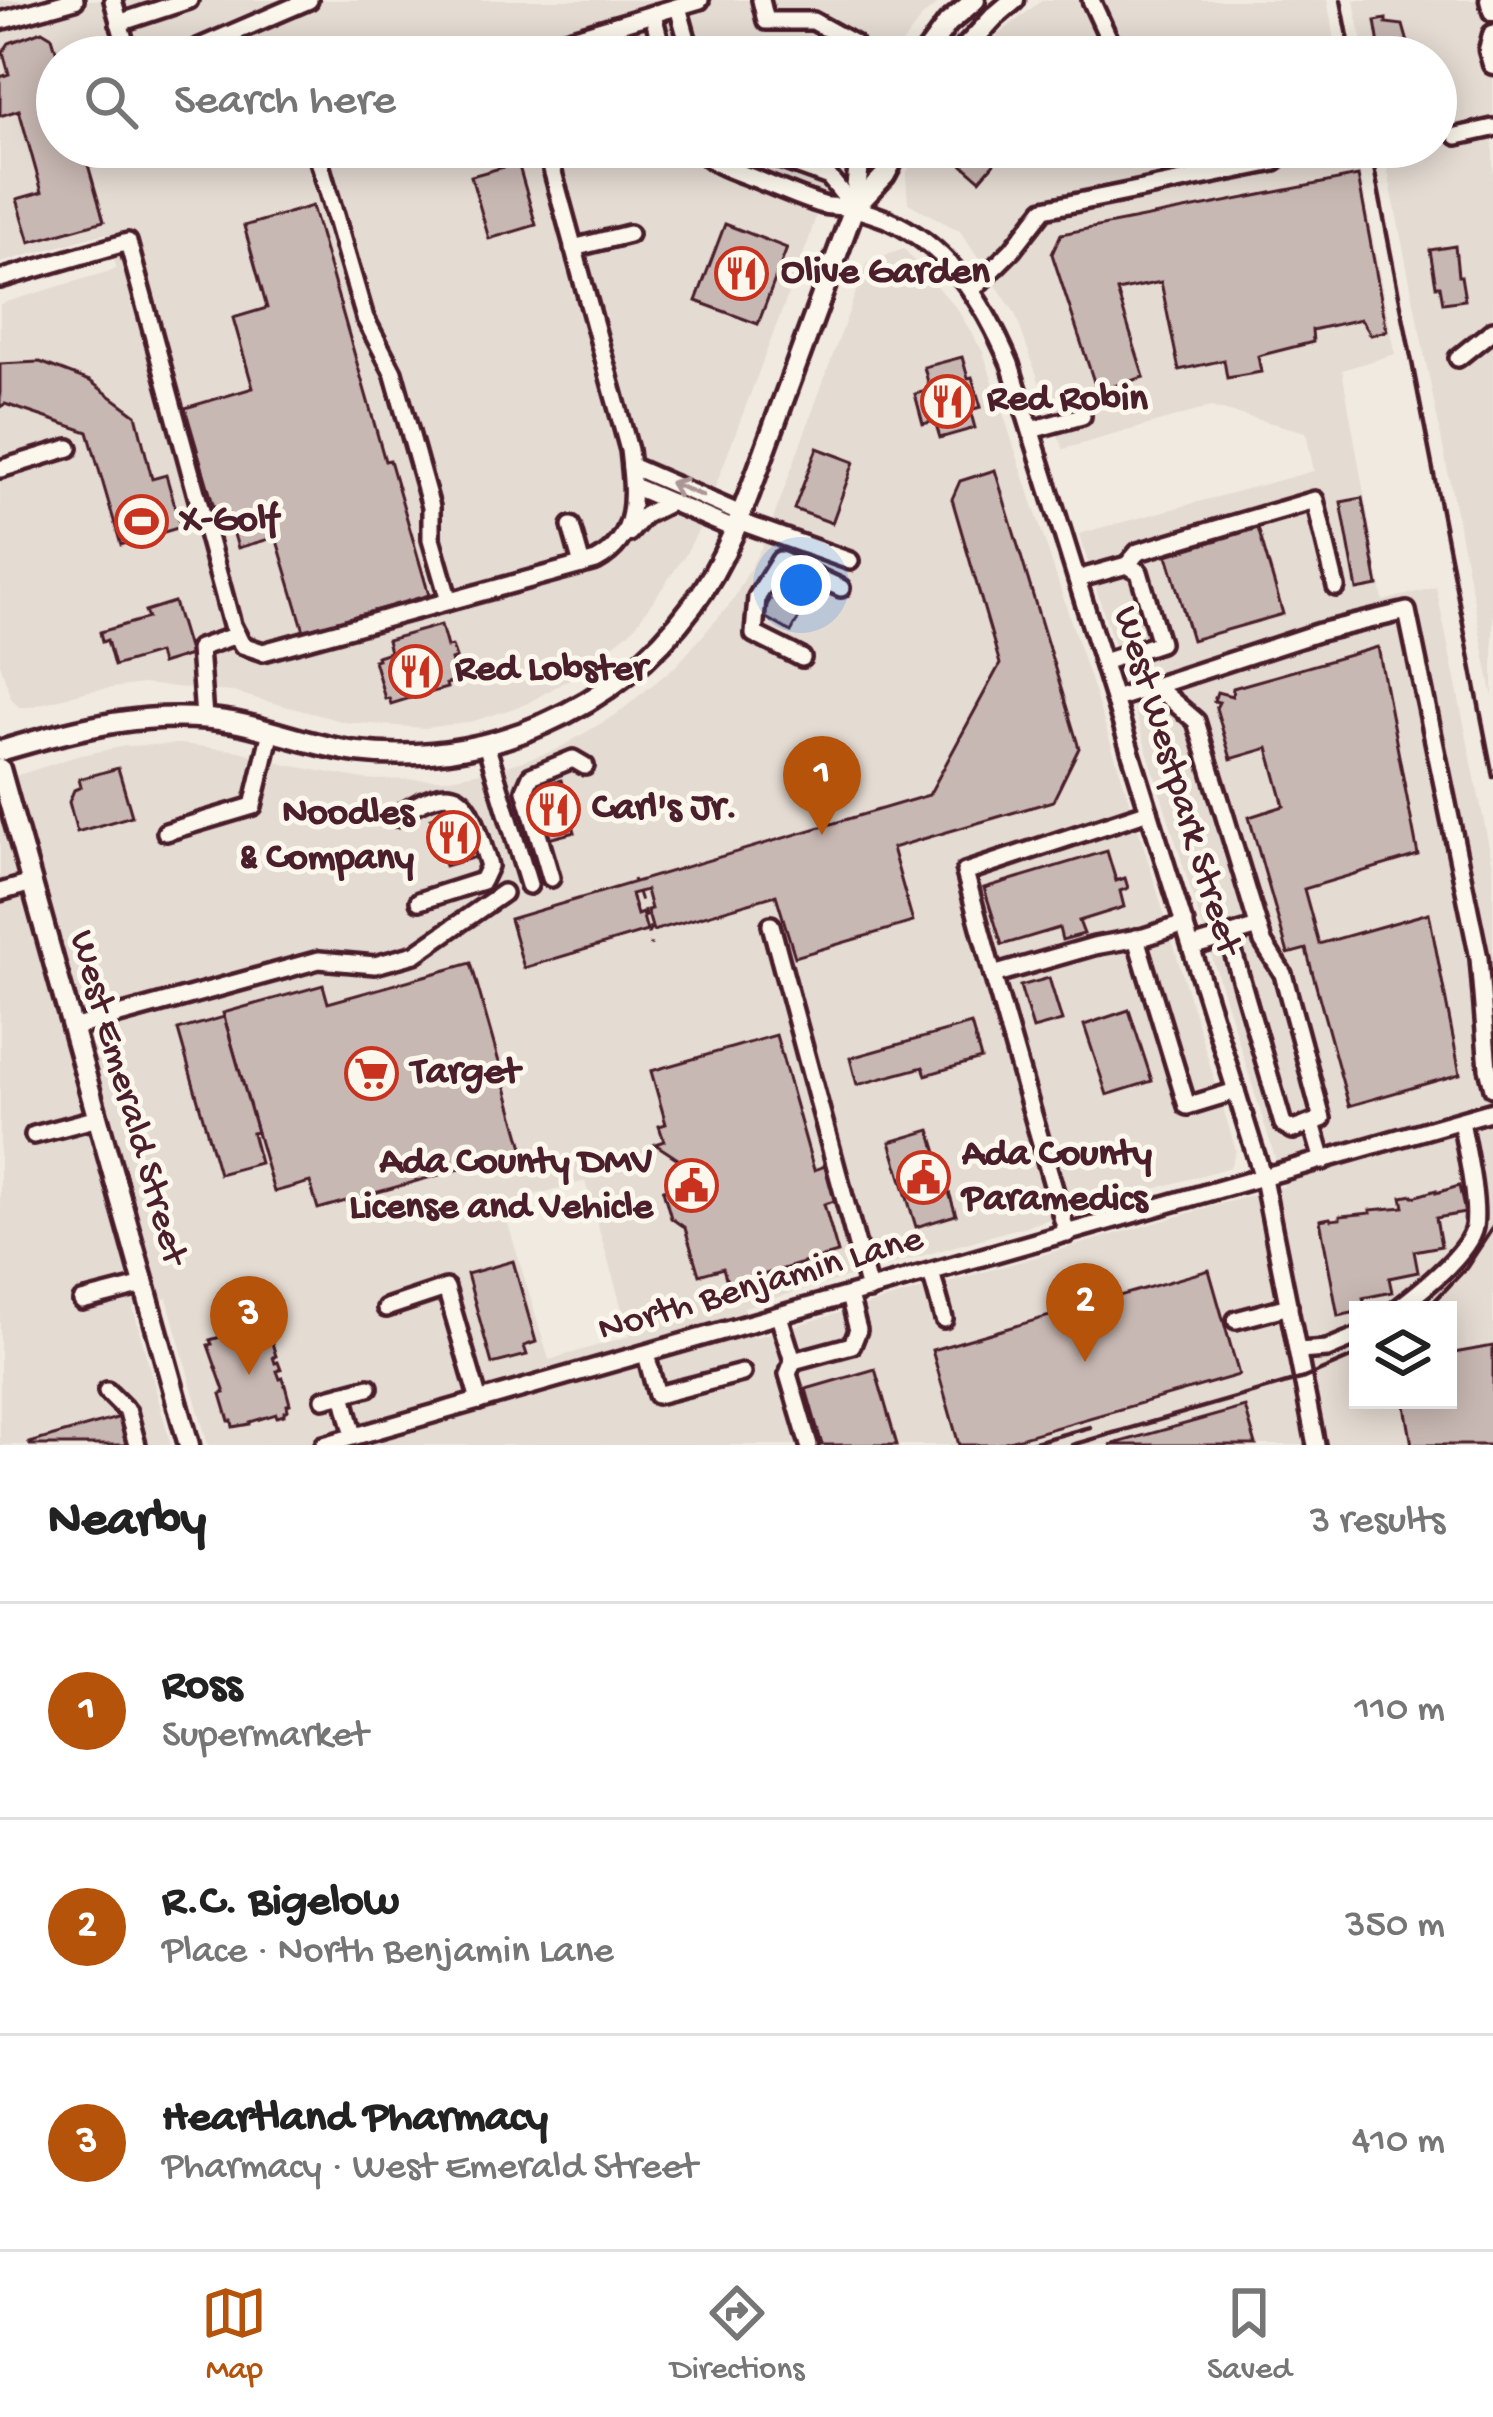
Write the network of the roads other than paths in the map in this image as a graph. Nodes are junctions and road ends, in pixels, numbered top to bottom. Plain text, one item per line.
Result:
1 (75, 0) edge
2 (113, 0) edge
3 (190, 0) edge
4 (309, 0) edge
5 (700, 0) edge
6 (761, 0) edge
7 (975, 0) edge
8 (996, 0) edge
9 (1014, 0) edge
10 (1090, 0) edge
11 (1490, 0) edge
12 (678, 7) junction
13 (1493, 11) edge
14 (653, 15) junction
15 (0, 21) edge
16 (119, 22) junction
17 (1493, 35) edge
18 (123, 36) edge
19 (226, 36) edge
20 (583, 36) edge
21 (658, 36) edge
22 (686, 36) edge
23 (840, 36) edge
24 (939, 36) edge
25 (966, 36) edge
26 (977, 36) edge
27 (1107, 36) edge
28 (1493, 64) edge
29 (1493, 128) edge
30 (1457, 136) dead end
31 (321, 168) edge
32 (552, 168) edge
33 (729, 168) edge
34 (804, 168) edge
35 (859, 168) edge
36 (889, 168) edge
37 (1246, 168) edge
38 (854, 208) junction
39 (628, 233) dead end
40 (574, 248) junction
41 (0, 280) edge
42 (972, 290) junction
43 (1493, 330) edge
44 (1458, 358) dead end
45 (1082, 416) dead end
46 (1031, 430) junction
47 (69, 448) dead end
48 (631, 466) junction
49 (0, 469) edge
50 (633, 486) junction
51 (670, 502) junction
52 (738, 521) junction
53 (571, 526) dead end
54 (622, 539) junction
55 (850, 560) dead end
56 (582, 565) junction
57 (1127, 565) junction
58 (1077, 580) junction
59 (1336, 587) dead end
60 (841, 588) dead end
61 (449, 601) junction
62 (237, 634) junction
63 (802, 658) dead end
64 (1103, 662) junction
65 (1154, 685) junction
66 (1114, 699) junction
67 (204, 718) junction
68 (271, 731) junction
69 (486, 744) junction
70 (0, 751) edge
71 (586, 766) dead end
72 (0, 769) edge
73 (1150, 811) junction
74 (396, 817) dead end
75 (166, 832) dead end
76 (551, 878) dead end
77 (32, 883) junction
78 (529, 885) dead end
79 (0, 892) edge
80 (503, 893) dead end
81 (419, 901) dead end
82 (1185, 924) junction
83 (771, 925) dead end
84 (1258, 927) junction
85 (1136, 938) junction
86 (1222, 938) junction
87 (1192, 947) junction
88 (993, 974) junction
89 (72, 1028) junction
90 (1493, 1088) edge
91 (1236, 1091) junction
92 (1493, 1111) edge
93 (98, 1118) junction
94 (1461, 1121) junction
95 (1312, 1123) junction
96 (34, 1135) dead end
97 (1323, 1160) junction
98 (1263, 1178) junction
99 (1066, 1234) junction
100 (931, 1272) junction
101 (144, 1285) junction
102 (869, 1290) junction
103 (849, 1296) junction
104 (82, 1301) dead end
105 (1407, 1301) edge
106 (1289, 1306) junction
107 (386, 1308) dead end
108 (778, 1316) junction
109 (944, 1318) dead end
110 (1236, 1320) dead end
111 (1349, 1340) edge
112 (1298, 1351) junction
113 (646, 1354) junction
114 (794, 1361) junction
115 (742, 1372) dead end
116 (369, 1387) dead end
117 (107, 1391) dead end
118 (343, 1394) junction
119 (324, 1399) dead end
120 (479, 1402) junction
121 (386, 1427) junction
122 (354, 1436) junction
123 (1312, 1444) edge
124 (137, 1445) edge
125 (189, 1445) edge
126 (324, 1445) edge
127 (392, 1445) edge
128 (809, 1445) edge

1 - 15 street
2 - 16 street
3 - 16 street
4 - 19 street
5 - 12 street
6 - 23 street
7 - 24 main road
8 - 25 main road
9 - 26 main road
10 - 27 street
11 - 13 main road
12 - 14 street
12 - 22 street
14 - 20 street
14 - 21 street
16 - 18 street
17 - 28 main road
29 - 30 street
31 - 61 street
32 - 40 street
33 - 38 street
34 - 38 street
35 - 38 main road
36 - 38 main road
37 - 42 street
38 - 42 street, West Westpark Street
38 - 52 main road
39 - 40 street
40 - 48 street
41 - 62 street
42 - 46 street, West Westpark Street
43 - 44 street
45 - 46 street
46 - 58 street, West Westpark Street
47 - 49 street
48 - 50 street
52 -> 48 street
50 - 51 street
50 - 54 street
51 - 52 street
51 - 54 street
52 - 55 street
52 - 69 main road
53 - 56 street
54 - 56 street
56 - 61 street
57 - 58 street
57 - 59 street
57 - 64 street
58 - 64 street, West Westpark Street
60 - 63 street
61 - 62 street
62 - 67 street
64 - 66 street, West Westpark Street
65 - 66 street
65 - 84 street
65 - 90 street
66 - 73 street, West Westpark Street
67 - 68 main road
67 - 70 main road
68 - 69 main road
68 - 75 street
69 - 78 street
71 - 76 street
72 - 77 main road, West Emerald Street
73 - 82 street, West Westpark Street
73 - 88 street
74 - 81 street
77 - 79 street
77 - 89 main road, West Emerald Street
80 - 89 street
82 - 85 street
82 - 87 street, West Westpark Street
83 - 102 street
84 - 86 street
84 - 95 street
85 - 88 street
85 - 91 street
86 - 87 street
86 - 95 street
87 - 91 street, West Westpark Street
88 - 99 street
89 - 93 main road, West Emerald Street
91 - 98 street, West Westpark Street
92 - 94 street, North Benjamin Lane
93 - 96 street
93 - 101 main road, West Emerald Street
94 - 97 street, North Benjamin Lane
94 - 105 street
95 - 97 street
97 - 98 street, North Benjamin Lane
98 - 99 street, North Benjamin Lane
98 - 106 street, West Westpark Street
99 - 100 street, North Benjamin Lane
100 - 102 street, North Benjamin Lane
100 - 109 street
101 - 104 street
101 - 125 main road, West Emerald Street
102 - 103 street, North Benjamin Lane
103 - 108 street, North Benjamin Lane
103 - 114 street
106 - 110 street
106 - 112 street, West Westpark Street
107 - 120 street
108 - 113 street, North Benjamin Lane
108 - 114 street
111 - 112 street
112 - 123 street, West Westpark Street
113 - 115 street
113 - 120 street, North Benjamin Lane
114 - 128 street
116 - 118 street
117 - 124 street
118 - 119 street
118 - 122 street
120 - 121 street, North Benjamin Lane
121 - 122 street, North Benjamin Lane
121 - 127 street
122 - 126 street, North Benjamin Lane

